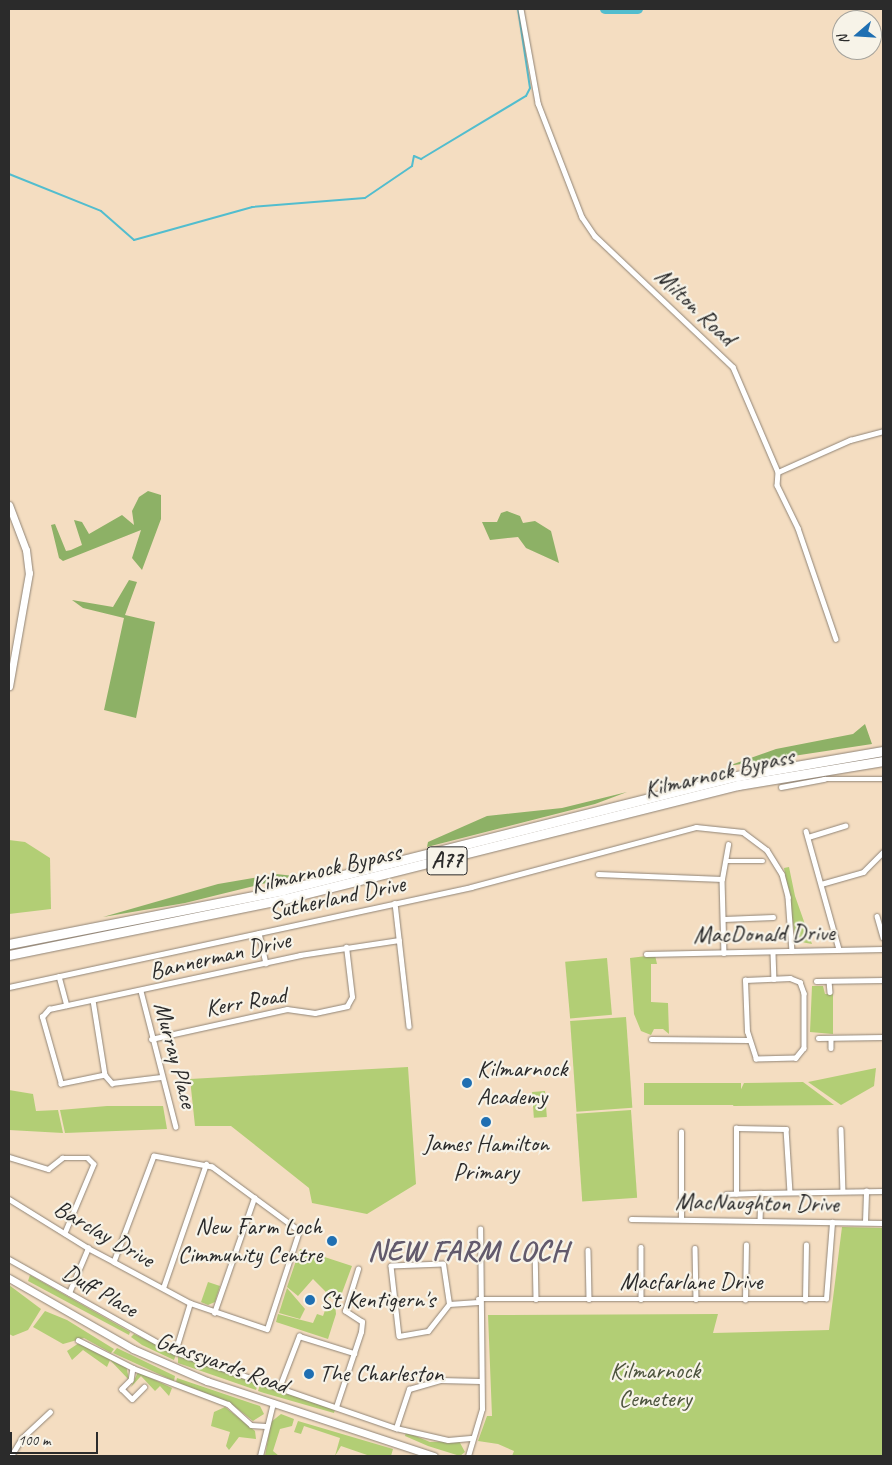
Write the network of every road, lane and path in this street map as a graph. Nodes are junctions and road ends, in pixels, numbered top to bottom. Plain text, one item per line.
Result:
1 (521, 9) edge
2 (883, 431) edge
3 (778, 472) junction
4 (9, 505) edge
5 (836, 640) dead end
6 (9, 686) edge
7 (883, 751) edge
8 (883, 761) edge
9 (883, 779) edge
10 (781, 787) dead end
11 (845, 826) dead end
12 (806, 831) dead end
13 (808, 837) junction
14 (728, 845) dead end
15 (883, 852) edge
16 (727, 861) junction
17 (763, 861) dead end
18 (598, 874) dead end
19 (722, 879) junction
20 (821, 884) junction
21 (395, 903) junction
22 (877, 916) dead end
23 (773, 917) dead end
24 (724, 918) junction
25 (259, 933) junction
26 (883, 937) edge
27 (399, 940) junction
28 (9, 944) edge
29 (346, 947) junction
30 (839, 949) junction
31 (883, 949) edge
32 (792, 951) junction
33 (724, 953) junction
34 (773, 953) junction
35 (646, 954) dead end
36 (9, 955) edge
37 (266, 963) junction
38 (59, 976) junction
39 (774, 979) junction
40 (883, 980) edge
41 (816, 981) dead end
42 (829, 981) junction
43 (9, 987) edge
44 (141, 992) junction
45 (830, 992) dead end
46 (93, 1000) junction
47 (67, 1005) junction
48 (409, 1026) dead end
49 (883, 1037) edge
50 (818, 1038) dead end
51 (831, 1038) junction
52 (151, 1039) junction
53 (651, 1039) dead end
54 (748, 1040) junction
55 (831, 1048) dead end
56 (105, 1075) junction
57 (161, 1077) junction
58 (176, 1127) dead end
59 (841, 1128) dead end
60 (681, 1132) dead end
61 (9, 1157) edge
62 (206, 1164) junction
63 (843, 1191) junction
64 (866, 1191) junction
65 (883, 1191) edge
66 (790, 1192) junction
67 (761, 1193) junction
68 (726, 1194) dead end
69 (736, 1194) junction
70 (254, 1198) junction
71 (9, 1199) edge
72 (681, 1218) junction
73 (631, 1219) dead end
74 (760, 1220) junction
75 (832, 1222) junction
76 (865, 1222) junction
77 (883, 1223) edge
78 (480, 1229) dead end
79 (66, 1233) junction
80 (746, 1245) dead end
81 (806, 1245) dead end
82 (535, 1246) dead end
83 (641, 1247) dead end
84 (88, 1248) junction
85 (695, 1248) dead end
86 (588, 1250) dead end
87 (9, 1259) edge
88 (114, 1262) junction
89 (358, 1270) dead end
90 (9, 1278) edge
91 (163, 1288) junction
92 (69, 1293) junction
93 (536, 1298) junction
94 (589, 1299) junction
95 (642, 1299) junction
96 (696, 1299) junction
97 (478, 1300) junction
98 (745, 1300) junction
99 (804, 1300) junction
100 (190, 1303) junction
101 (450, 1304) junction
102 (214, 1313) junction
103 (78, 1340) dead end
104 (175, 1352) junction
105 (354, 1353) junction
106 (133, 1368) junction
107 (480, 1380) junction
108 (144, 1387) dead end
109 (279, 1388) junction
110 (273, 1403) junction
111 (336, 1407) junction
112 (50, 1412) dead end
113 (265, 1426) junction
114 (396, 1428) junction
115 (473, 1438) junction
116 (11, 1456) edge
117 (260, 1456) edge
118 (434, 1456) edge
119 (468, 1456) edge

1 - 3 street, Milton Road
2 - 3 street
3 - 5 street, Milton Road
4 - 6 main road
7 - 28 highway, Kilmarnock Bypass / A77
8 - 36 highway, Kilmarnock Bypass / A77
9 - 10 street
11 - 13 street
12 - 13 street
13 - 20 street
14 - 16 street
15 - 20 street
16 - 17 street
16 - 19 street
18 - 19 street
19 - 24 street
20 - 30 street
21 - 25 street, Sutherland Drive
21 - 27 street
21 - 32 street, Sutherland Drive
22 - 26 street
23 - 24 street
24 - 33 street
25 - 37 street
25 - 38 street, Sutherland Drive
27 - 29 street, Bannerman Drive
27 - 48 street
29 - 37 street, Bannerman Drive
29 - 52 street, Kerr Road
30 - 31 street, MacDonald Drive
30 - 32 street, MacDonald Drive
32 - 34 street, MacDonald Drive
33 - 34 street, MacDonald Drive
33 - 35 street, MacDonald Drive
34 - 39 street
37 - 44 street, Bannerman Drive
38 - 43 street, Sutherland Drive
38 - 47 street
39 - 54 street
39 - 54 street
40 - 42 street
41 - 42 street
42 - 45 street
44 - 46 street, Bannerman Drive
44 - 52 street, Murray Place
46 - 47 street, Bannerman Drive
46 - 56 street
47 - 56 street, Bannerman Drive
49 - 51 street
50 - 51 street
51 - 55 street
52 - 57 street, Murray Place
53 - 54 street
56 - 57 street
57 - 58 street, Murray Place
59 - 63 street
60 - 72 street
61 - 79 street
62 - 70 street
62 - 88 street
62 - 91 street
63 - 64 street
63 - 66 street
64 - 65 street
64 - 76 street
66 - 67 street
66 - 69 street
67 - 69 street
67 - 74 street
68 - 69 street
70 - 102 street
70 - 102 street, Barclay Drive
71 - 79 street, Barclay Drive
72 - 73 street, MacNaughton Drive
72 - 74 street, MacNaughton Drive
74 - 75 street, MacNaughton Drive
75 - 76 street, MacNaughton Drive
75 - 99 street, Macfarlane Drive
76 - 77 street, MacNaughton Drive
78 - 97 street
79 - 84 street, Barclay Drive
80 - 98 street
81 - 99 street
82 - 93 street
83 - 95 street
84 - 88 street, Barclay Drive
84 - 92 street
85 - 96 street
86 - 94 street
87 - 92 street, Duff Place
88 - 91 street, Barclay Drive
89 - 105 street
90 - 110 main road, Grassyards Road
91 - 100 street, Barclay Drive
92 - 104 street, Duff Place
93 - 94 street, Macfarlane Drive
93 - 97 street, Macfarlane Drive
94 - 95 street, Macfarlane Drive
95 - 96 street, Macfarlane Drive
96 - 98 street, Macfarlane Drive
97 - 101 street, Macfarlane Drive
97 - 107 street
98 - 99 street, Macfarlane Drive
100 - 102 street, Barclay Drive
100 - 104 street
101 - 101 street
103 - 106 street
104 - 109 street, Duff Place
105 - 109 street
105 - 111 street
106 - 108 street
106 - 113 street
107 - 114 street
107 - 115 street
109 - 111 street, Duff Place
110 - 113 street
110 - 118 main road, Grassyards Road
111 - 114 street, Duff Place
112 - 116 street
113 - 117 street
114 - 115 street, Duff Place
115 - 119 street

